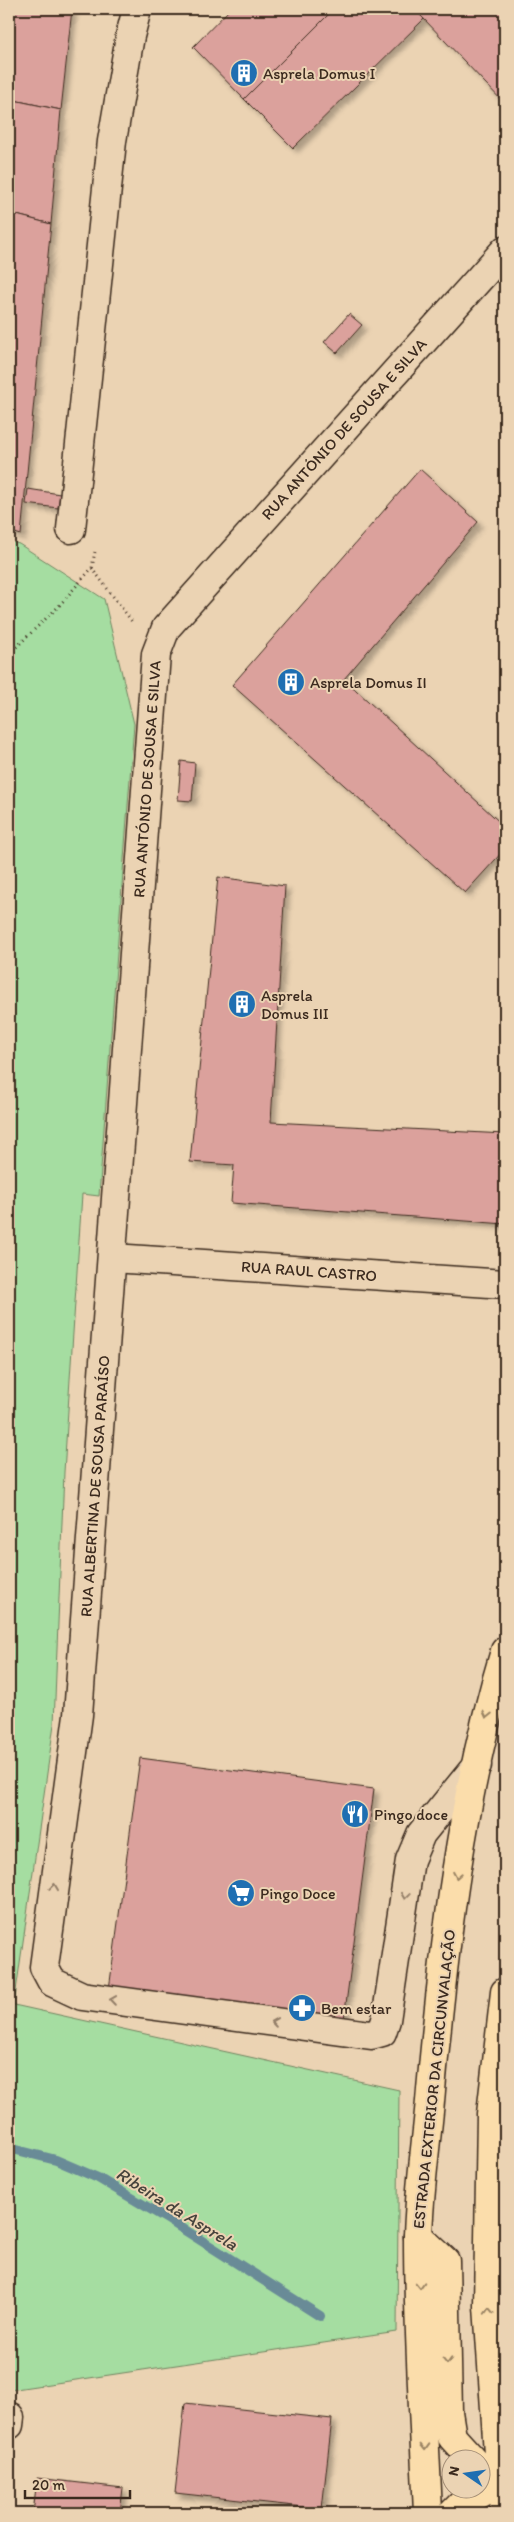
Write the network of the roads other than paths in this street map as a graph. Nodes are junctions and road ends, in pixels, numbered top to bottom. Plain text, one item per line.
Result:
1 (137, 9) edge
2 (505, 250) edge
3 (71, 529) road end
4 (113, 1258) junction
5 (505, 1284) edge
6 (505, 1651) edge
7 (477, 1765) junction
8 (505, 1992) edge
9 (418, 2236) junction
10 (464, 2450) edge
11 (496, 2477) edge
12 (428, 2513) edge
13 (453, 2513) edge
14 (505, 2513) edge

1 - 3 street
2 - 4 street, RUA ANTÓNIO DE SOUSA E SILVA
4 - 5 street, RUA RAUL CASTRO
7 -> 4 street, RUA ALBERTINA DE SOUSA PARAÍSO
6 -> 7 main road, ESTRADA EXTERIOR DA CIRCUNVALAÇÃO
7 -> 9 main road, ESTRADA EXTERIOR DA CIRCUNVALAÇÃO
11 -> 8 main road
9 -> 10 main road
9 -> 12 main road, ESTRADA EXTERIOR DA CIRCUNVALAÇÃO
11 - 13 main road
11 - 14 main road

